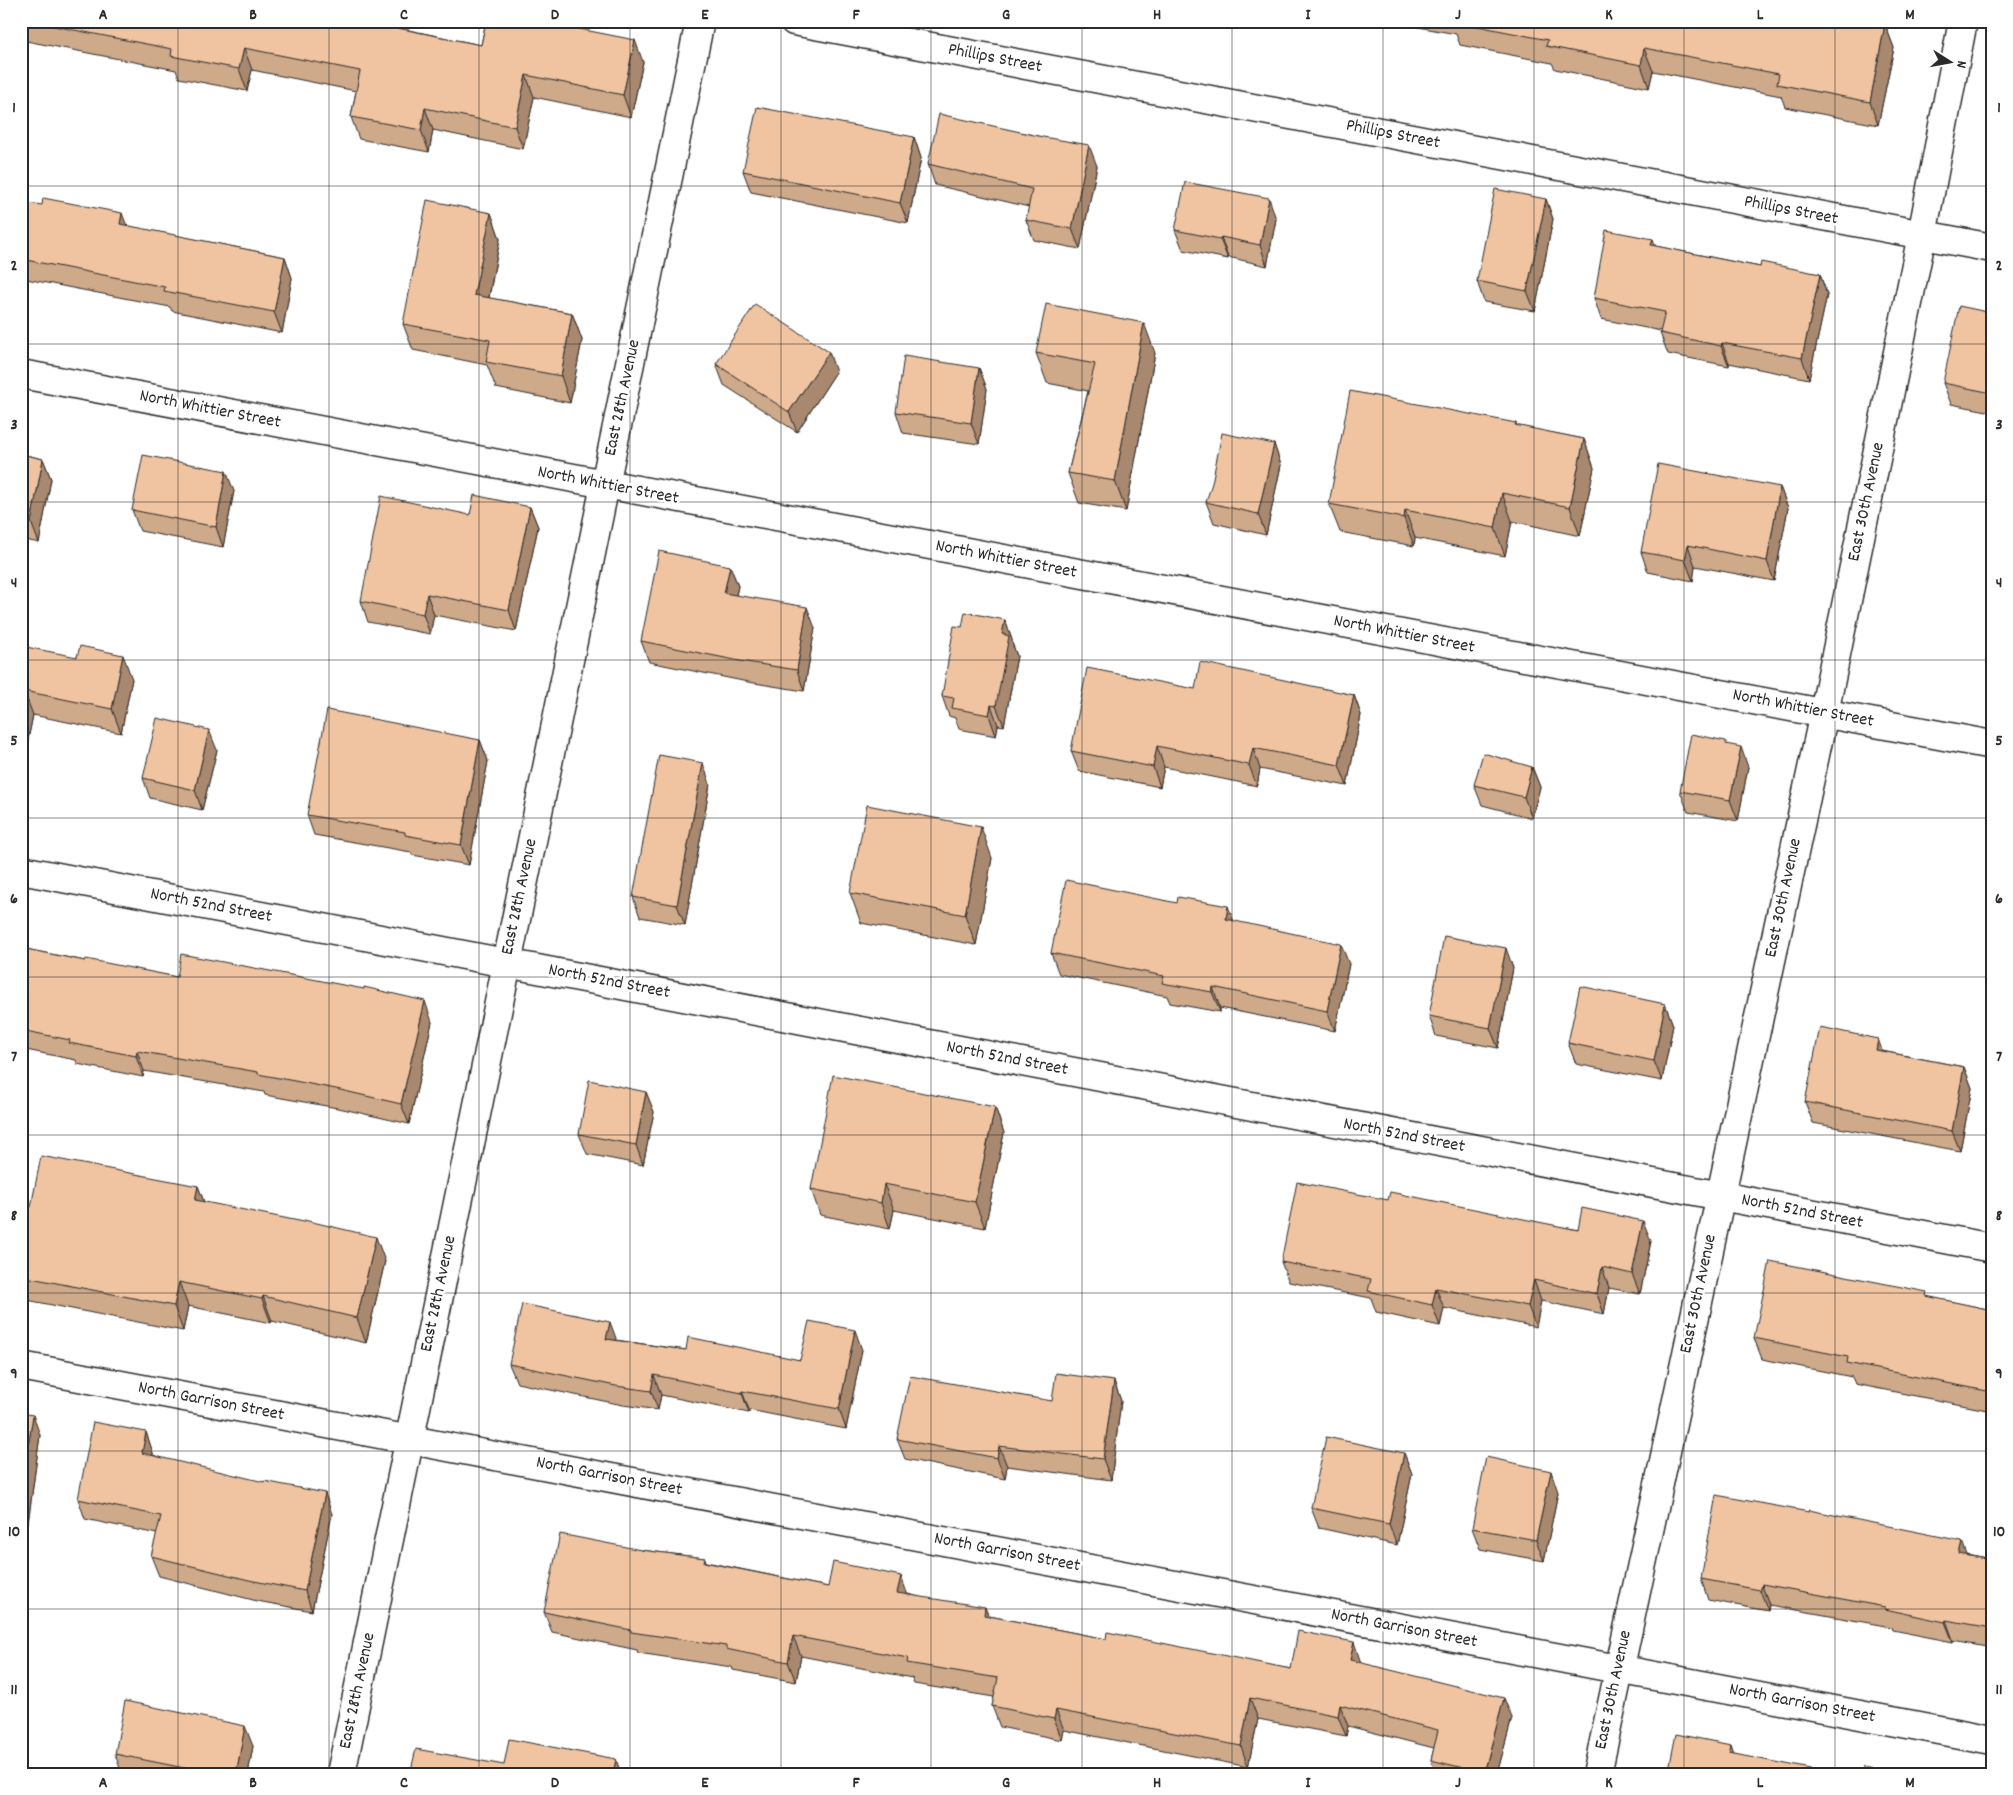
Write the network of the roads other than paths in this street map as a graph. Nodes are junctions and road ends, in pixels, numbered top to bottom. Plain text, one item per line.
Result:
1 (700, 21) edge
2 (794, 21) edge
3 (1963, 21) edge
4 (1922, 235) junction
5 (1992, 248) edge
6 (21, 374) edge
7 (605, 485) junction
8 (1824, 713) junction
9 (1992, 745) edge
10 (21, 870) edge
11 (507, 962) junction
12 (1720, 1197) junction
13 (1992, 1248) edge
14 (21, 1366) edge
15 (409, 1439) junction
16 (1618, 1670) junction
17 (1992, 1740) edge
18 (341, 1774) edge
19 (1597, 1774) edge

1 - 7 street, East 28th Avenue
2 - 4 street, Phillips Street
3 - 4 street, East 30th Avenue
4 - 5 street, Phillips Street
4 - 8 street, East 30th Avenue
6 - 7 street, North Whittier Street
7 - 8 street, North Whittier Street
7 - 11 street, East 28th Avenue
8 - 9 street, North Whittier Street
8 - 12 street, East 30th Avenue
10 - 11 street, North 52nd Street
11 - 12 street, North 52nd Street
11 - 15 street, East 28th Avenue
12 - 13 street, North 52nd Street
12 - 16 street, East 30th Avenue
14 - 15 street, North Garrison Street
15 - 16 street, North Garrison Street
15 - 18 street, East 28th Avenue
16 - 17 street, North Garrison Street
16 - 19 street, East 30th Avenue

